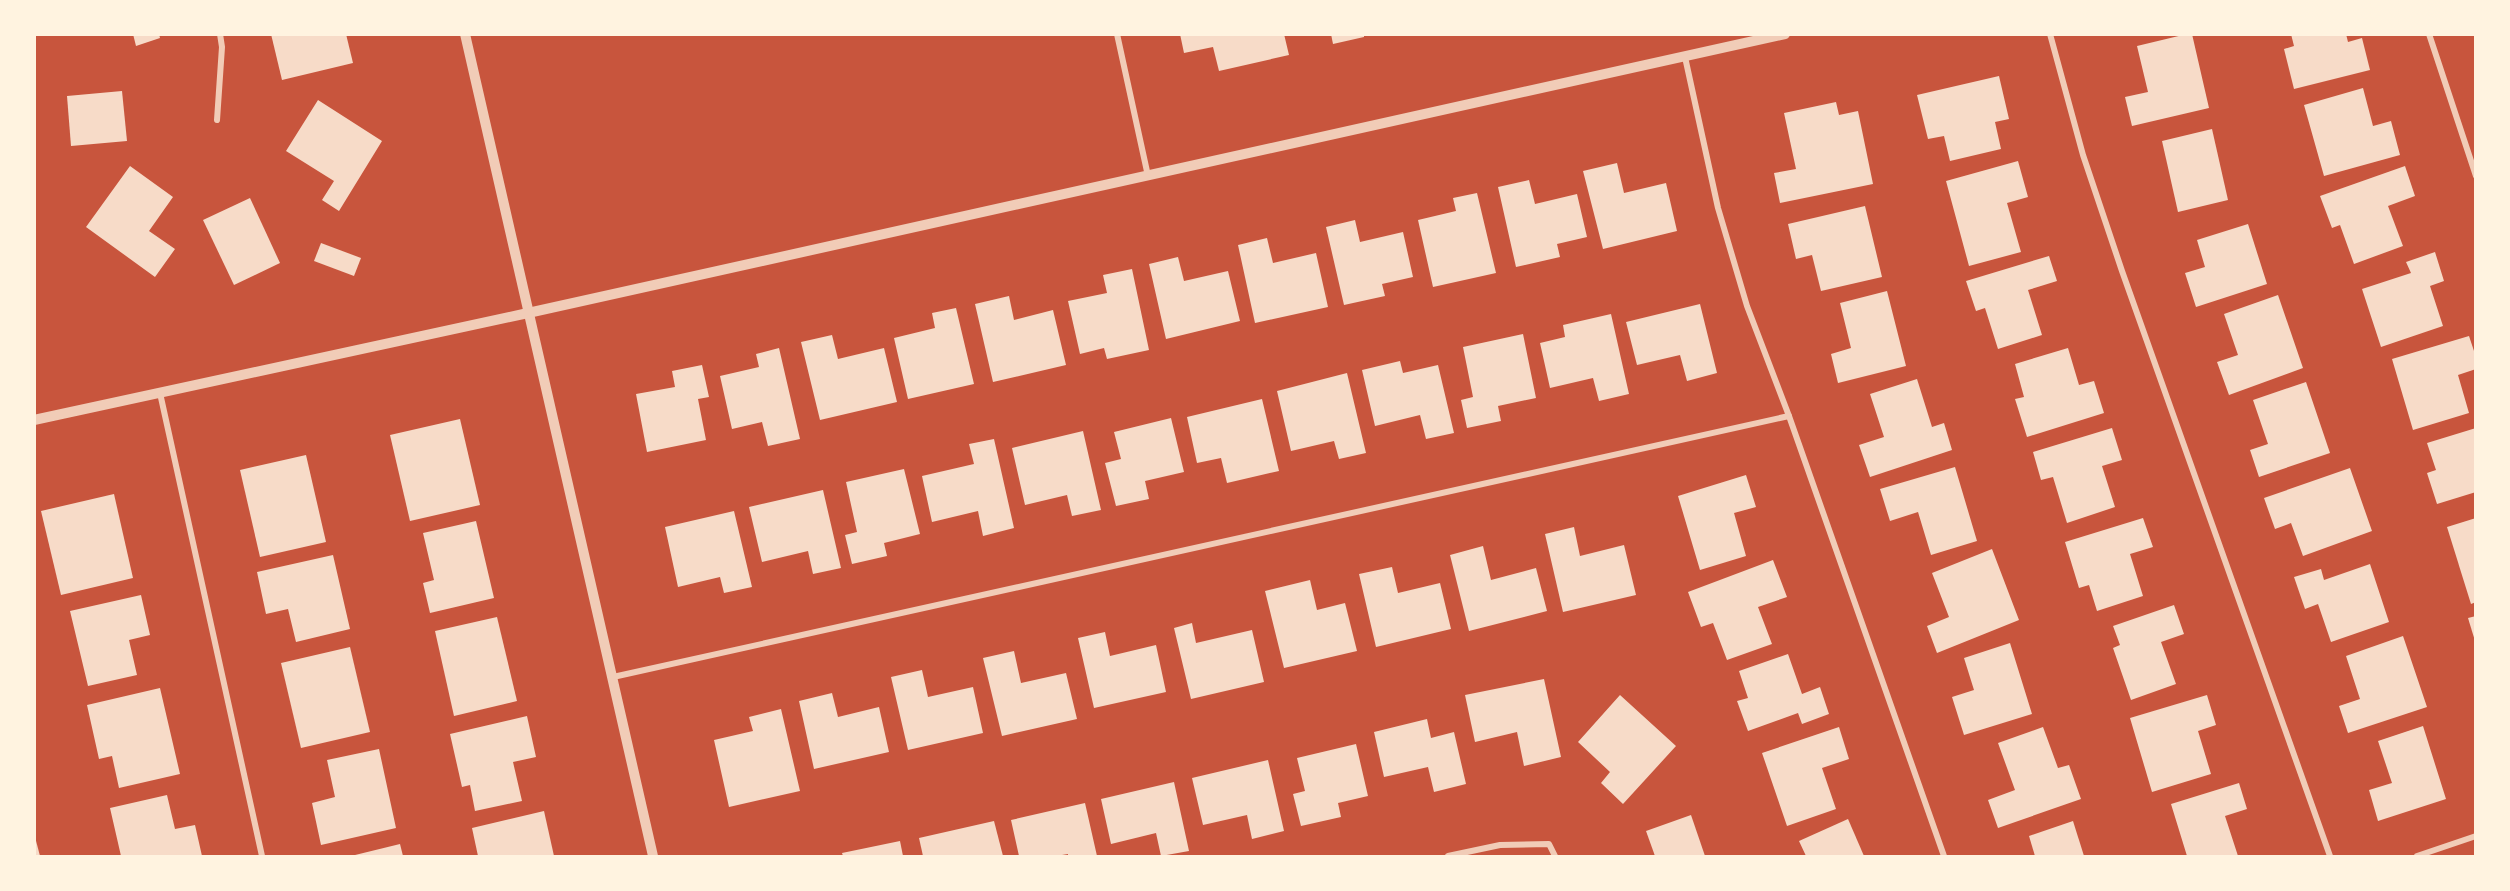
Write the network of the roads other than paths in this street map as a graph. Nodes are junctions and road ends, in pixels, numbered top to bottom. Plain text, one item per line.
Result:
1 (220, 34) edge
2 (465, 34) edge
3 (1117, 34) edge
4 (1785, 34) edge
5 (2050, 34) edge
6 (2429, 34) edge
7 (1685, 57) junction
8 (217, 120) dead end
9 (1148, 176) junction
10 (2475, 176) edge
11 (528, 313) junction
12 (160, 393) junction
13 (1789, 416) junction
14 (34, 420) edge
15 (613, 676) junction
16 (2475, 836) edge
17 (262, 856) edge
18 (652, 856) edge
19 (1448, 856) edge
20 (1555, 856) edge
21 (1944, 856) edge
22 (2330, 856) edge
23 (2418, 856) edge

1 - 8 street
2 - 11 street
3 - 9 street
4 - 7 street
5 - 22 street
6 - 10 street
7 - 9 street
7 - 13 street
9 - 11 street
11 - 12 street
11 - 15 street
12 - 14 street
12 - 17 street
13 - 15 street
13 - 21 street
15 - 18 street
16 - 23 street
19 - 20 street

